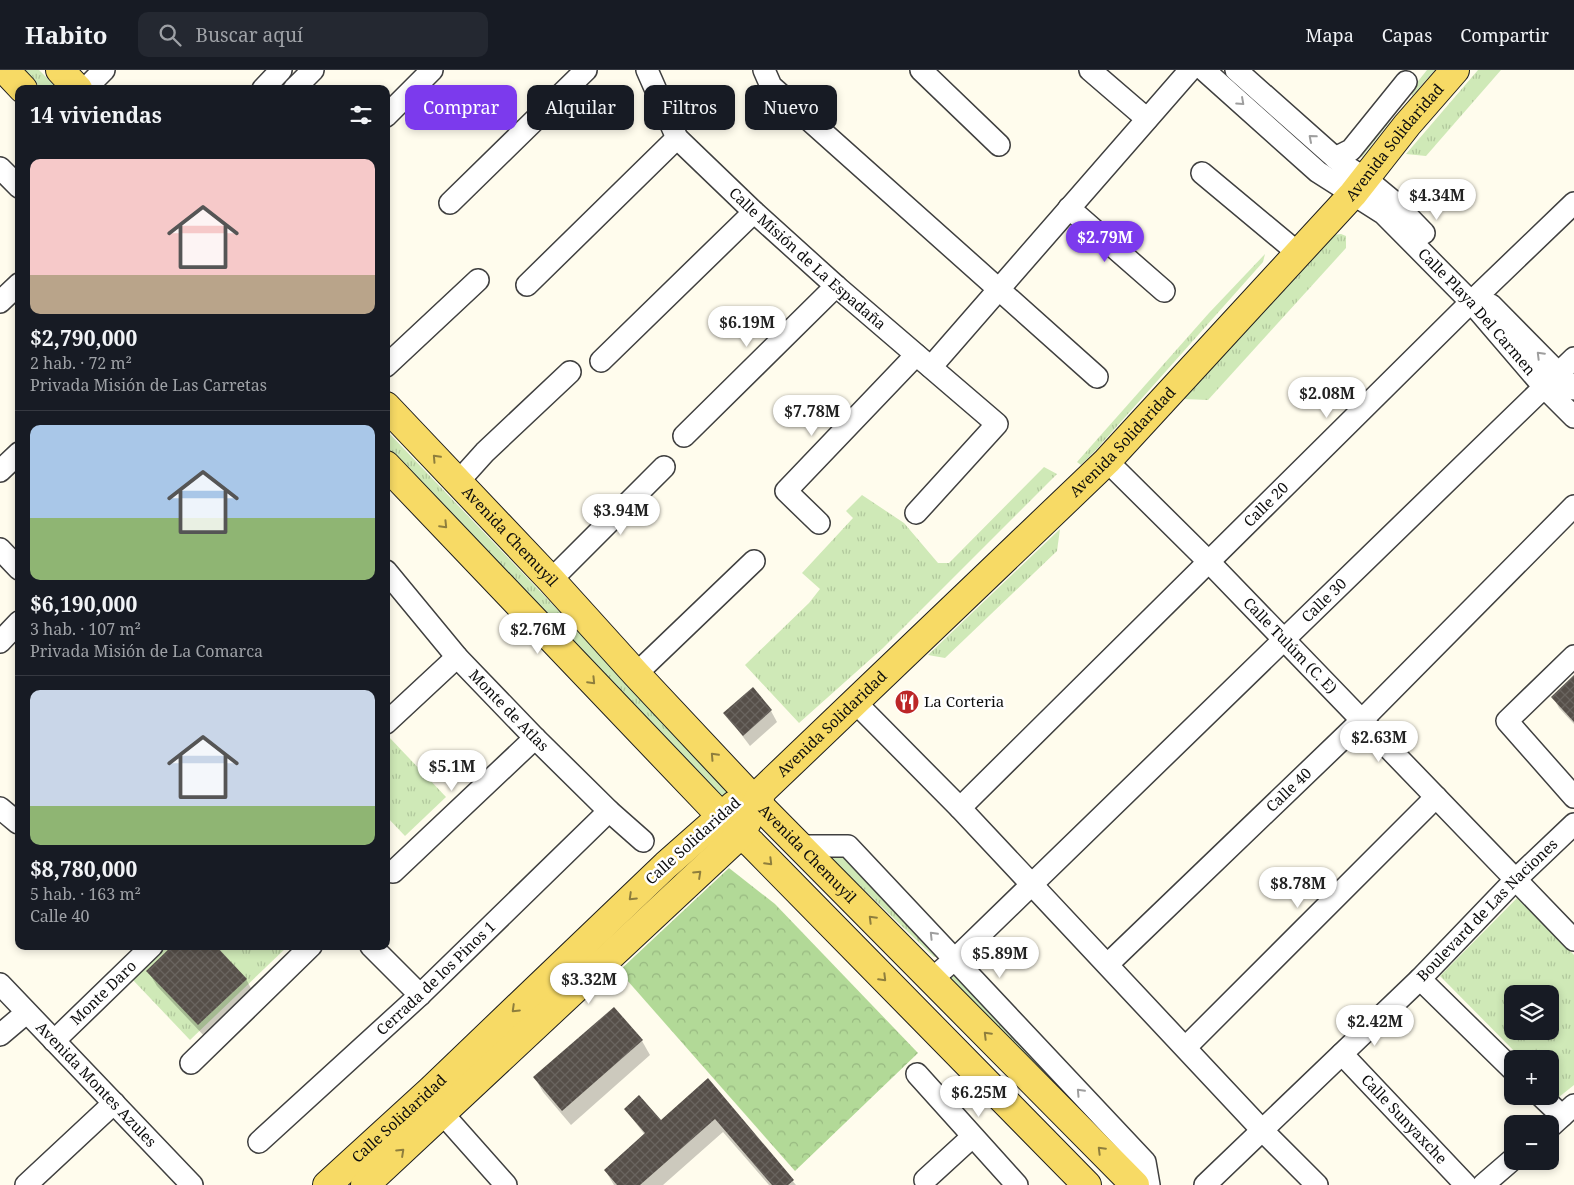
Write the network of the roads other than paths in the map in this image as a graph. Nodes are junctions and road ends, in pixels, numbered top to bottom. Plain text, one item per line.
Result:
1 (5, 70) edge
2 (60, 70) edge
3 (104, 70) edge
4 (281, 70) edge
5 (312, 70) edge
6 (432, 70) edge
7 (586, 70) edge
8 (648, 70) edge
9 (764, 70) edge
10 (921, 70) edge
11 (1090, 70) edge
12 (1190, 70) edge
13 (1204, 70) edge
14 (1236, 70) edge
15 (1455, 70) edge
16 (1411, 76) edge
17 (19, 85) edge
18 (74, 85) edge
19 (90, 85) edge
20 (267, 85) edge
21 (298, 85) edge
22 (390, 112) edge
23 (1147, 119) junction
24 (1407, 125) junction
25 (677, 138) junction
26 (999, 145) dead end
27 (1335, 158) junction
28 (0, 168) edge
29 (1202, 173) dead end
30 (15, 183) edge
31 (1359, 186) junction
32 (450, 203) dead end
33 (1574, 203) edge
34 (1069, 208) junction
35 (754, 212) junction
36 (1298, 253) junction
37 (478, 280) dead end
38 (527, 285) dead end
39 (836, 286) junction
40 (15, 288) edge
41 (998, 289) junction
42 (1164, 291) dead end
43 (1475, 298) junction
44 (0, 302) edge
45 (1574, 358) edge
46 (601, 361) dead end
47 (923, 361) junction
48 (390, 362) edge
49 (570, 372) dead end
50 (1097, 377) dead end
51 (1551, 380) junction
52 (1574, 389) edge
53 (390, 410) edge
54 (1574, 417) edge
55 (684, 436) dead end
56 (15, 457) edge
57 (1108, 461) junction
58 (664, 467) dead end
59 (390, 469) edge
60 (0, 471) edge
61 (458, 482) junction
62 (1574, 506) edge
63 (916, 513) dead end
64 (819, 523) dead end
65 (0, 549) edge
66 (754, 561) dead end
67 (1209, 562) junction
68 (15, 565) edge
69 (390, 576) edge
70 (551, 580) junction
71 (15, 626) edge
72 (1284, 640) junction
73 (0, 642) edge
74 (1574, 656) edge
75 (457, 657) junction
76 (636, 674) junction
77 (854, 701) junction
78 (390, 719) edge
79 (1362, 720) junction
80 (535, 738) junction
81 (756, 795) junction
82 (1574, 796) edge
83 (1436, 797) junction
84 (0, 808) edge
85 (960, 808) junction
86 (610, 812) junction
87 (15, 820) edge
88 (1574, 824) edge
89 (731, 825) junction
90 (643, 841) dead end
91 (799, 846) junction
92 (393, 872) dead end
93 (1516, 879) junction
94 (1032, 885) junction
95 (1574, 940) edge
96 (148, 950) edge
97 (307, 950) edge
98 (375, 950) edge
99 (956, 958) junction
100 (1108, 964) junction
101 (932, 979) junction
102 (1420, 979) junction
103 (0, 984) edge
104 (420, 996) junction
105 (26, 1013) junction
106 (0, 1035) edge
107 (54, 1041) junction
108 (1186, 1047) junction
109 (1342, 1054) junction
110 (1504, 1060) edge
111 (191, 1063) dead end
112 (917, 1074) dead end
113 (114, 1103) junction
114 (1550, 1105) edge
115 (442, 1113) junction
116 (1562, 1116) edge
117 (1262, 1130) junction
118 (972, 1138) junction
119 (260, 1142) dead end
120 (1504, 1167) edge
121 (925, 1180) dead end
122 (26, 1185) edge
123 (192, 1185) edge
124 (327, 1185) edge
125 (365, 1185) edge
126 (506, 1185) edge
127 (1016, 1185) edge
128 (1087, 1185) edge
129 (1135, 1185) edge
130 (1149, 1185) edge
131 (1204, 1185) edge
132 (1317, 1185) edge
133 (1466, 1185) edge
134 (1483, 1185) edge

1 - 17 main road
2 - 18 main road
3 - 19 street
4 - 20 street
5 - 21 street
6 - 22 street
7 - 32 street
8 - 25 street, Calle Misión de La Espadaña
9 - 41 street
10 - 26 street
11 - 23 street
12 - 23 street
13 -> 31 street
27 -> 14 street
15 - 24 main road, Avenida Solidaridad
16 - 24 street
16 - 27 street
23 - 34 street
24 - 31 main road, Avenida Solidaridad
25 - 35 street, Calle Misión de La Espadaña
25 - 38 street
27 - 31 street
28 - 30 street
29 - 36 street
31 - 36 main road, Avenida Solidaridad
31 - 43 street, Calle Playa Del Carmen
33 - 43 street, Calle 20
34 - 41 street
34 - 42 street
35 - 39 street, Calle Misión de La Espadaña
35 - 46 street
36 - 57 main road, Avenida Solidaridad
37 - 48 street
39 - 47 street, Calle Misión de La Espadaña
39 - 55 street
40 - 44 street
41 - 47 street
41 - 50 street
43 - 51 street, Calle Playa Del Carmen
43 - 67 street, Calle 20
45 - 51 street, Calle 30
47 - 63 street, Calle Misión de La Espadaña
47 - 64 street
49 - 61 street
51 - 52 street, Calle Playa Del Carmen
51 - 54 street, Calle Playa Del Carmen
51 - 72 street, Calle 30
61 -> 53 main road, Avenida Chemuyil
56 - 60 street
57 - 67 street, Calle Tulúm (C. E)
57 - 77 main road, Avenida Solidaridad
58 - 70 street
59 -> 89 main road
61 - 70 main road, Avenida Chemuyil
62 - 79 street, Calle 40
65 - 68 street
66 - 76 street
67 - 72 street, Calle Tulúm (C. E)
67 - 85 street, Calle 20
69 - 75 street, Monte de Atlas
70 - 76 main road, Avenida Chemuyil
71 - 73 street
72 - 79 street, Calle Tulúm (C. E)
72 - 94 street, Calle 30
74 - 82 street
75 - 78 street
75 - 80 street, Monte de Atlas
81 -> 76 main road, Avenida Chemuyil
77 - 81 main road, Avenida Solidaridad
77 - 85 street
79 - 83 street, Calle Tulúm (C. E)
79 - 100 street, Calle 40
80 - 86 street, Monte de Atlas
80 - 92 street
81 - 89 main road, Calle Solidaridad
81 - 91 main road, Avenida Chemuyil
83 - 93 street, Calle Tulúm (C. E)
83 - 108 street
84 - 87 street
85 - 94 street
86 - 90 street, Monte de Atlas
86 - 104 street, Cerrada de los Pinos 1
88 - 93 street, Boulevard de Las Naciones
115 -> 89 main road, Calle Solidaridad
89 -> 124 main road, Calle Solidaridad
89 -> 128 main road
99 -> 91 street
101 -> 91 main road, Avenida Chemuyil
93 - 95 street, Calle Tulúm (C. E)
93 - 102 street, Boulevard de Las Naciones
94 - 99 street, Calle 30
94 - 100 street
96 - 107 street, Monte Daro
97 - 111 street
98 - 104 street
99 - 101 street, Calle 30
130 -> 99 street
100 - 108 street
129 -> 101 main road, Avenida Chemuyil
102 - 109 street, Boulevard de Las Naciones
102 - 110 street
103 - 105 street, Avenida Montes Azules
104 - 119 street, Cerrada de los Pinos 1
105 - 106 street
105 - 107 street, Avenida Montes Azules
107 - 113 street, Avenida Montes Azules
108 - 117 street
109 - 117 street, Boulevard de Las Naciones
109 - 133 street, Calle Sunyaxche
112 - 118 street
113 - 122 street
113 - 123 street, Avenida Montes Azules
114 - 116 street
125 -> 115 main road, Calle Solidaridad
115 - 126 street
117 - 131 street, Boulevard de Las Naciones
117 - 132 street
118 - 121 street
118 - 127 street
120 - 134 street

